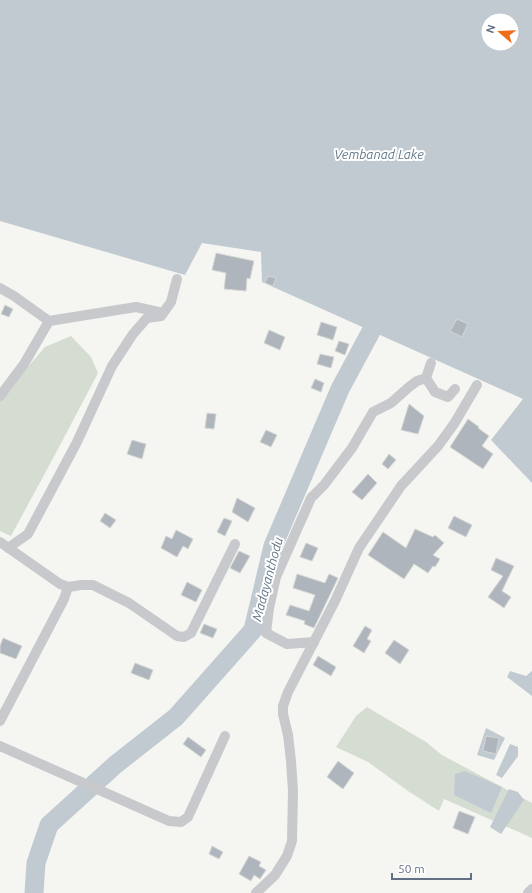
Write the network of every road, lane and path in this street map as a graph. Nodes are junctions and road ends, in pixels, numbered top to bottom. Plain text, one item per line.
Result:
1 (176, 279) dead end
2 (0, 288) edge
3 (163, 313) junction
4 (48, 321) junction
5 (431, 363) dead end
6 (426, 378) junction
7 (477, 385) dead end
8 (455, 389) dead end
9 (0, 396) edge
10 (235, 544) dead end
11 (4, 545) edge
12 (68, 587) junction
13 (314, 642) junction
14 (0, 721) edge
15 (225, 736) dead end
16 (0, 746) edge
17 (532, 889) edge
18 (256, 893) edge
19 (528, 893) edge

1 - 3 street
2 - 4 street
3 - 4 street
3 - 11 street
4 - 9 street
5 - 6 street
6 - 8 street
6 - 13 street
7 - 13 street
10 - 12 street
11 - 12 street
12 - 14 street
13 - 18 street
15 - 16 street
17 - 19 street

